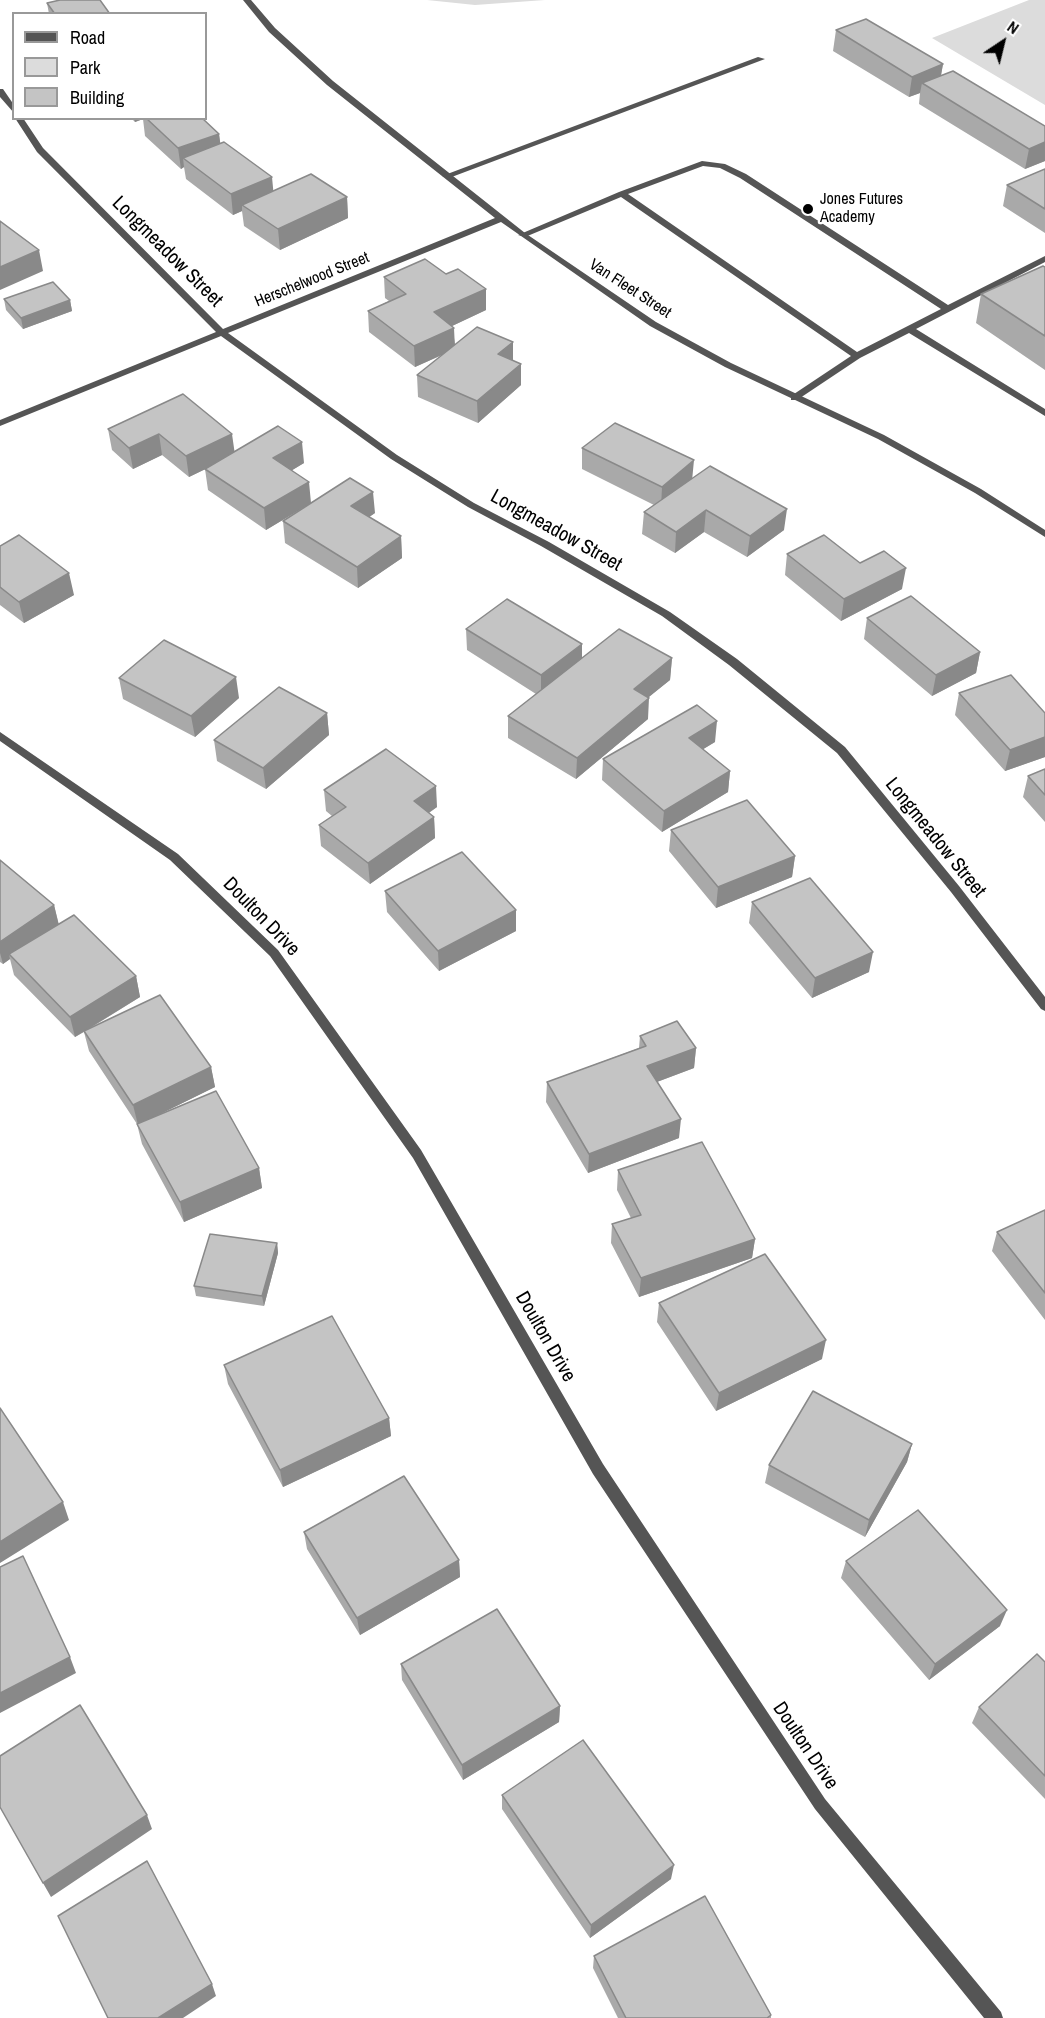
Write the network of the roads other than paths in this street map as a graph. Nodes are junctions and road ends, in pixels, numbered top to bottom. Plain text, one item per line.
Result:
1 (247, 0) edge
2 (761, 59) dead end
3 (0, 91) edge
4 (12, 108) edge
5 (20, 120) edge
6 (446, 176) junction
7 (622, 194) junction
8 (501, 219) junction
9 (522, 235) junction
10 (1045, 259) edge
11 (949, 310) junction
12 (909, 329) junction
13 (222, 333) junction
14 (857, 356) junction
15 (794, 398) junction
16 (1045, 413) edge
17 (0, 423) edge
18 (1045, 534) edge
19 (0, 736) edge
20 (1045, 1006) edge
21 (995, 2018) edge

1 - 6 street, Van Fleet Street
2 - 6 street
3 - 4 street
5 - 13 street, Longmeadow Street
6 - 8 street, Van Fleet Street
7 - 9 street
7 - 11 street
7 - 14 street
8 - 9 street, Van Fleet Street
8 - 13 street, Herschelwood Street
9 - 15 street, Van Fleet Street
10 - 11 street
11 - 12 street
12 - 14 street
12 - 16 street
13 - 17 street, Herschelwood Street
13 - 20 street, Longmeadow Street
14 - 15 street
15 - 18 street, Van Fleet Street
19 - 21 street, Doulton Drive

